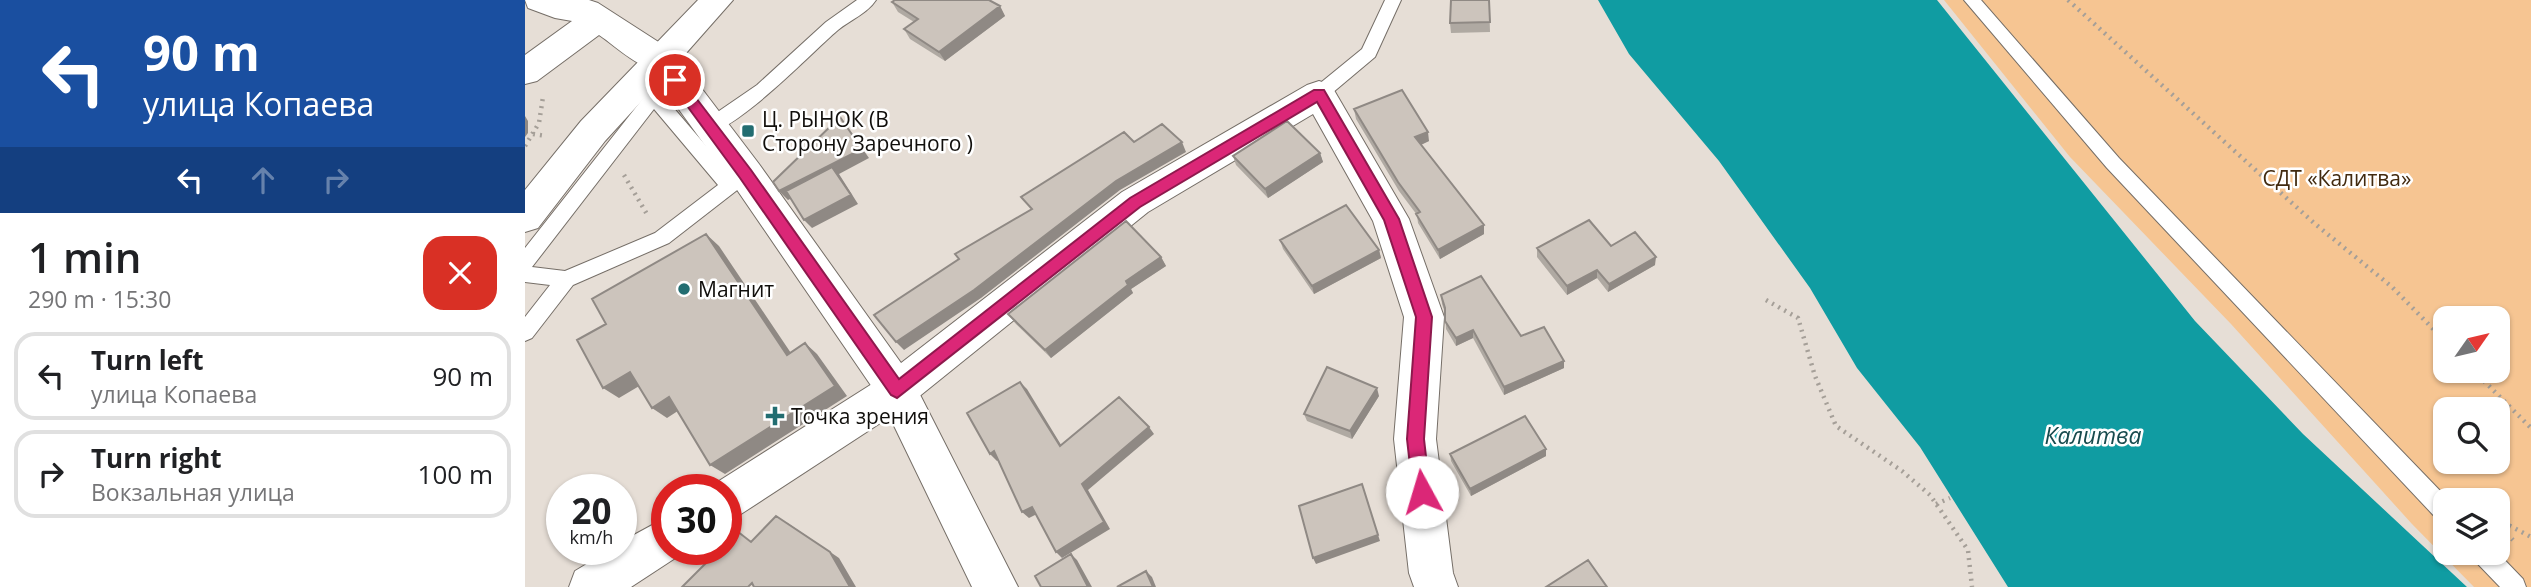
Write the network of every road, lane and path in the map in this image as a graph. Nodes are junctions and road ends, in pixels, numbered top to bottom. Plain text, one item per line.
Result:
1 (539, 0) edge
2 (717, 0) edge
3 (868, 0) edge
4 (1393, 0) edge
5 (1972, 0) edge
6 (2068, 0) edge
7 (599, 18) junction
8 (530, 69) edge
9 (665, 81) junction
10 (1319, 94) junction
11 (709, 127) junction
12 (533, 134) junction
13 (525, 146) edge
14 (597, 148) junction
15 (737, 180) junction
16 (525, 217) edge
17 (662, 238) junction
18 (525, 262) edge
19 (525, 274) edge
20 (566, 279) junction
21 (1766, 300) dead end
22 (2433, 329) edge
23 (525, 332) edge
24 (2486, 383) edge
25 (897, 390) junction
26 (2531, 428) edge
27 (742, 490) edge
28 (1950, 498) dead end
29 (2433, 499) edge
30 (1936, 504) junction
31 (2510, 526) edge
32 (2531, 537) edge
33 (651, 548) edge
34 (2494, 565) edge
35 (591, 587) edge
36 (996, 587) edge
37 (1436, 587) edge
38 (1972, 587) edge
39 (2515, 587) edge

1 - 7 street
2 - 9 street
3 - 11 lane
4 - 10 lane
5 - 29 lane
6 - 22 path
7 - 8 street
7 - 9 street
8 - 12 path
9 - 11 street
9 - 14 street
9 - 15 lane
10 - 25 street
10 - 37 street
11 - 15 street
12 - 13 path
12 - 14 path
14 - 16 street
14 - 17 path
14 - 18 lane
15 - 17 lane
15 - 25 street
17 - 20 lane
19 - 20 lane
20 - 23 lane
21 - 30 path
24 - 26 path
25 - 27 street
25 - 36 street
28 - 30 path
30 - 38 path
31 - 32 path
33 - 35 street
34 - 39 lane

